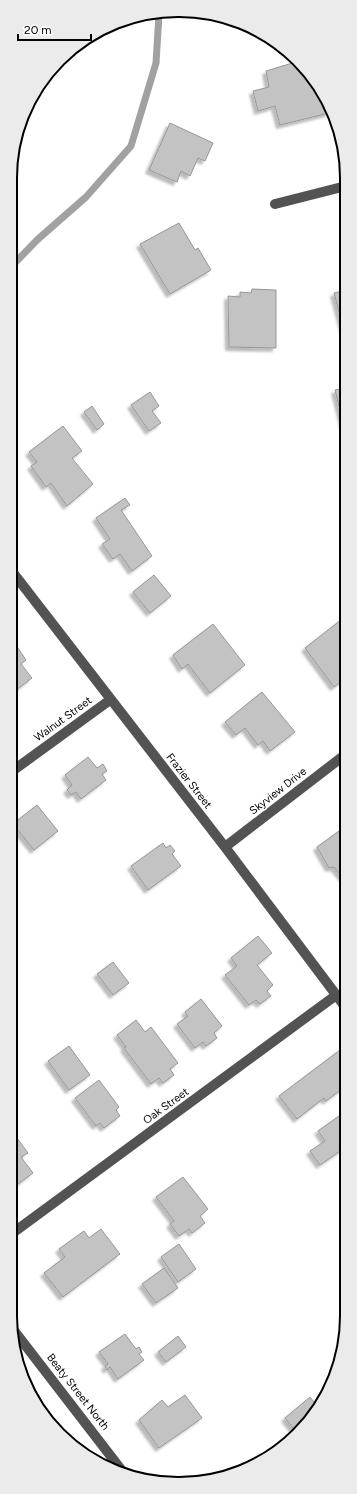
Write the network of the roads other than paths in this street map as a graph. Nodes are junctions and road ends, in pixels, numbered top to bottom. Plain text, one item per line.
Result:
1 (340, 188) edge
2 (275, 204) dead end
3 (17, 578) edge
4 (110, 700) junction
5 (340, 759) edge
6 (17, 768) edge
7 (225, 847) junction
8 (335, 996) junction
9 (340, 1001) edge
10 (17, 1231) edge
11 (18, 1336) edge
12 (118, 1465) edge

1 - 2 street
3 - 4 street, Frazier Street
4 - 6 street, Walnut Street
4 - 7 street, Frazier Street
5 - 7 street, Skyview Drive
7 - 8 street, Frazier Street
8 - 9 street, Frazier Street
8 - 10 street, Oak Street
11 - 12 street, Beaty Street North

